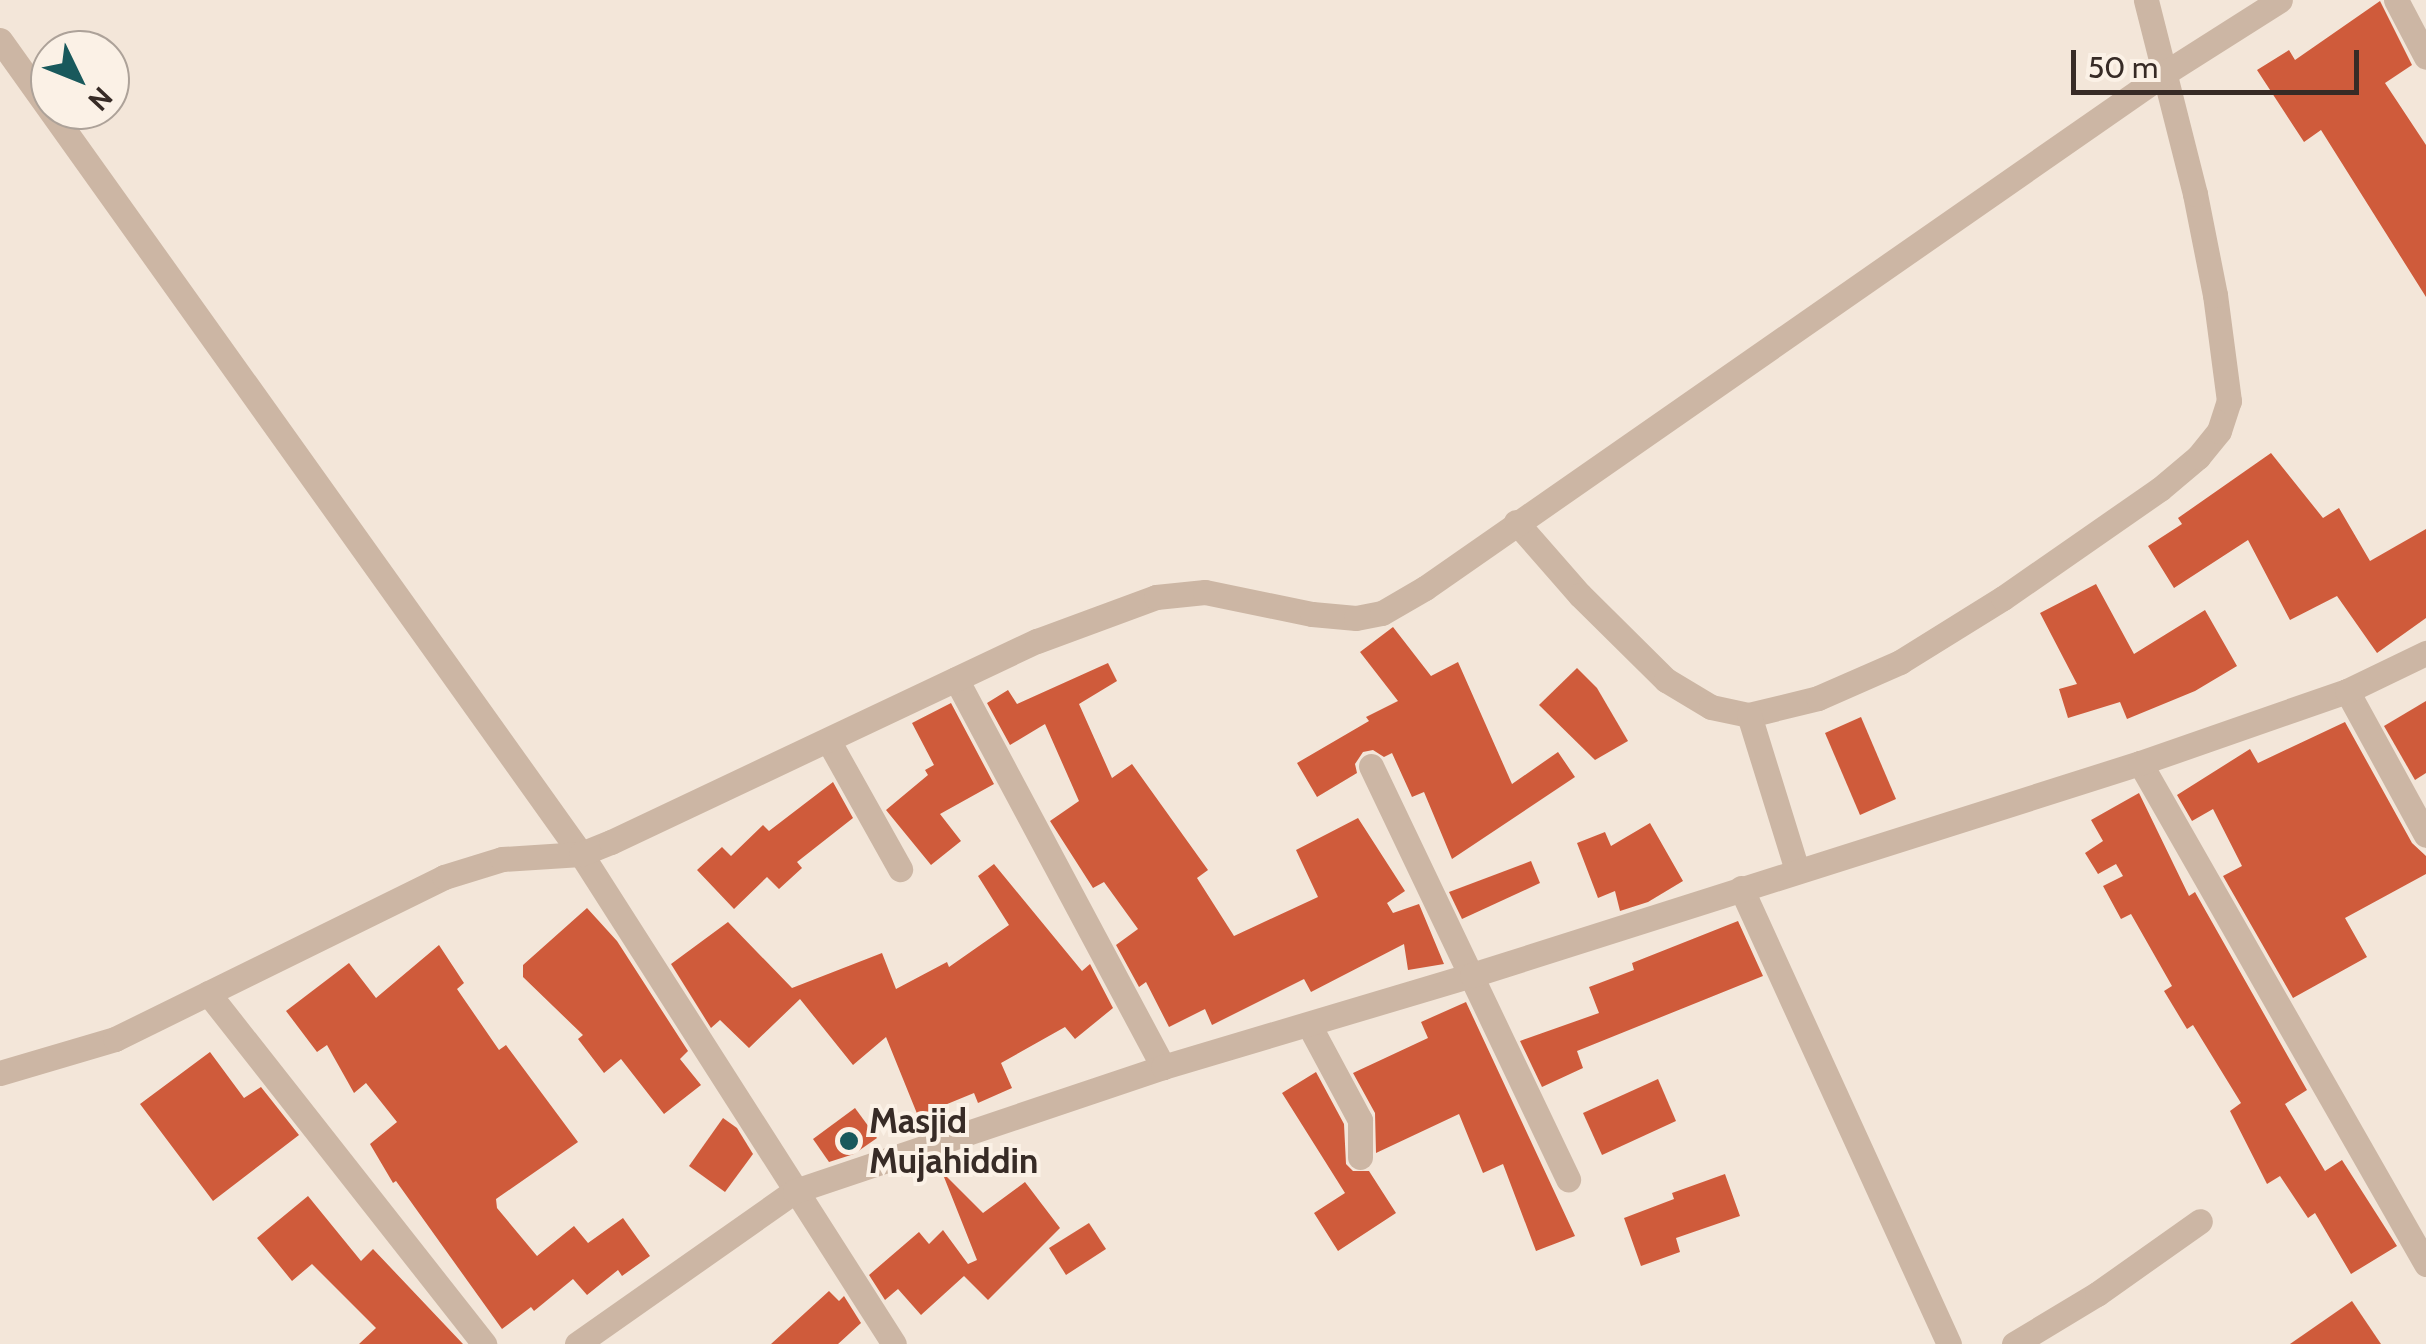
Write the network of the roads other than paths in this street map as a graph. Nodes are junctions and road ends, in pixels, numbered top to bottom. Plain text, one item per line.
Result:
1 (2146, 0) edge
2 (2280, 0) edge
3 (2396, 0) edge
4 (0, 40) edge
5 (2426, 58) edge
6 (2165, 73) junction
7 (1516, 522) junction
8 (2426, 653) edge
9 (956, 678) junction
10 (2347, 690) junction
11 (1749, 715) junction
12 (828, 740) junction
13 (2140, 764) junction
14 (1371, 766) dead end
15 (2426, 835) edge
16 (581, 854) junction
17 (900, 868) dead end
18 (1797, 870) junction
19 (1741, 888) junction
20 (1472, 975) junction
21 (208, 993) junction
22 (1309, 1026) junction
23 (1163, 1066) junction
24 (0, 1073) edge
25 (1360, 1157) dead end
26 (1568, 1179) dead end
27 (795, 1191) junction
28 (2200, 1221) dead end
29 (2426, 1264) edge
30 (586, 1341) edge
31 (484, 1344) edge
32 (894, 1344) edge
33 (1949, 1344) edge
34 (2014, 1344) edge

1 - 6 street
2 - 6 street
3 - 5 street
4 - 16 street
6 - 7 street
6 - 11 street
7 - 9 street
7 - 11 street
8 - 10 street
9 - 12 street
9 - 23 street
10 - 13 street
10 - 15 street
11 - 18 street
12 - 16 street
12 - 17 street
13 - 18 street
13 - 29 street
14 - 20 street
16 - 21 street
16 - 27 street
18 - 19 street
19 - 20 street
19 - 33 street
20 - 22 street
20 - 26 street
21 - 24 street
21 - 31 street
22 - 23 street
22 - 25 street
23 - 27 street
27 - 30 street
27 - 32 street
28 - 34 street

